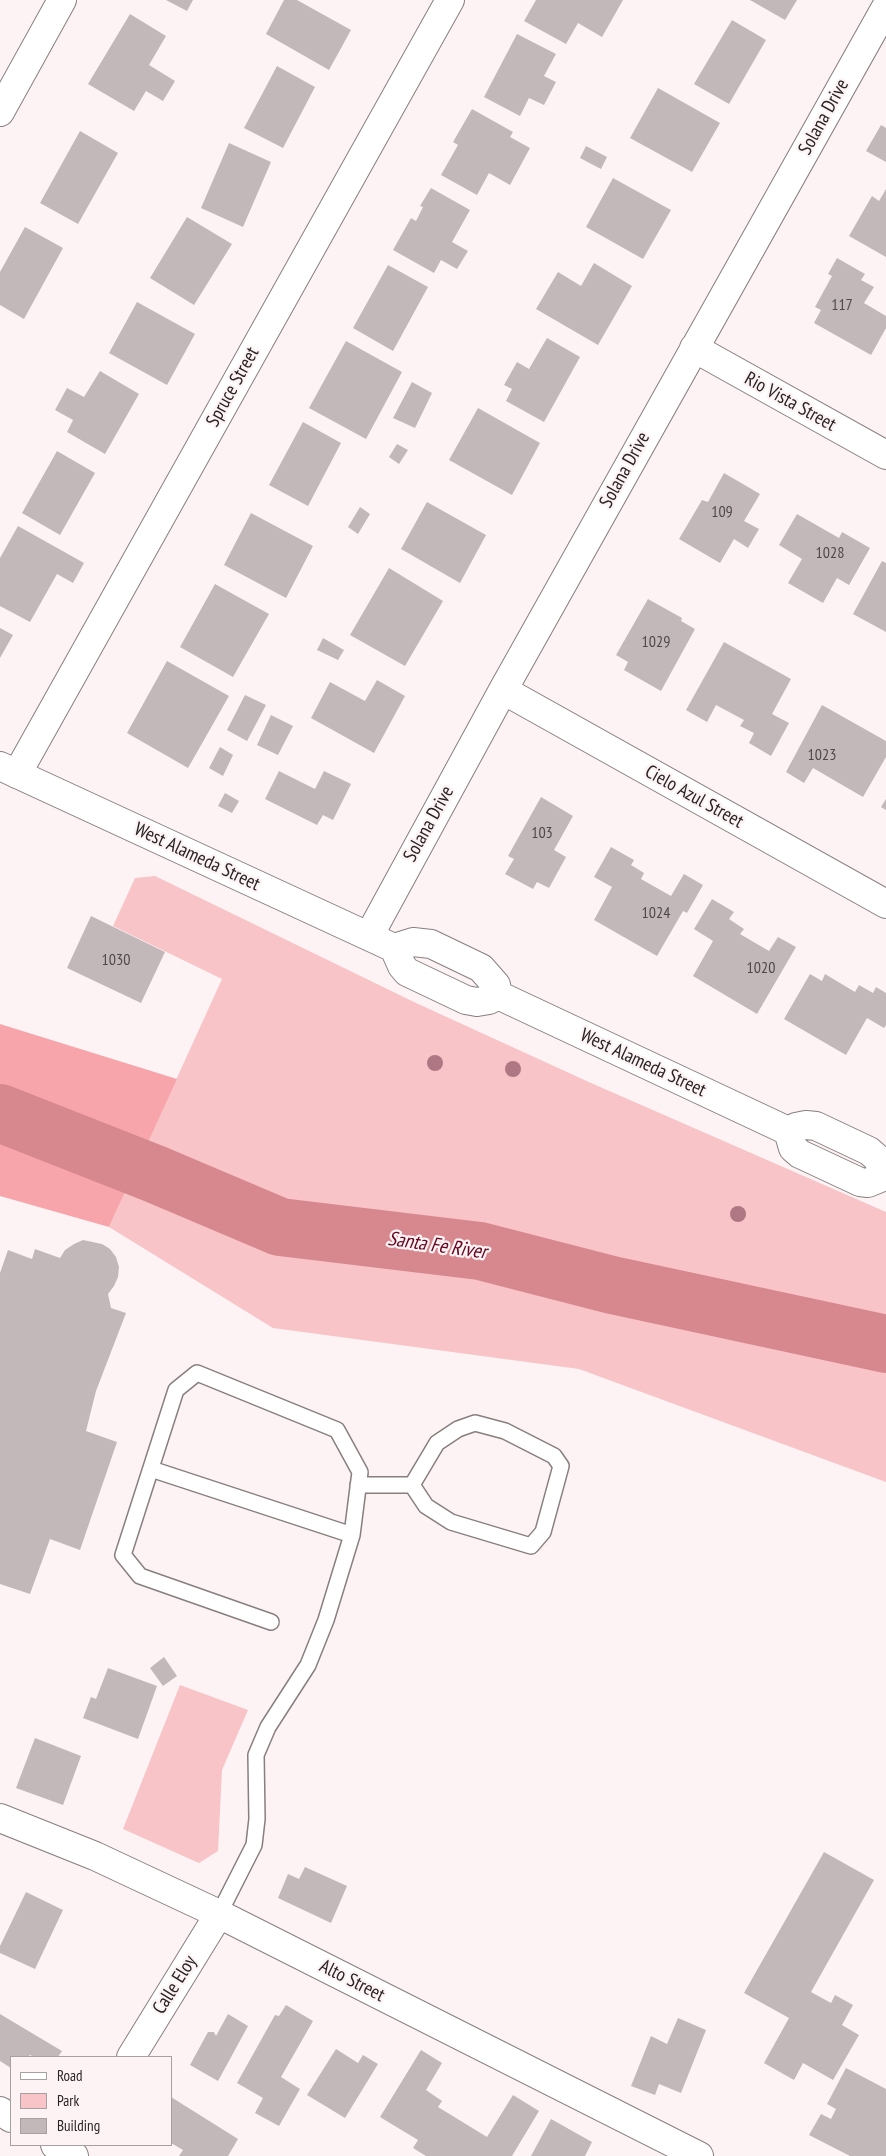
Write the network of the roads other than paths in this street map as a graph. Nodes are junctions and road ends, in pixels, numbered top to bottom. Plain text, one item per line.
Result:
1 (62, 0) edge
2 (450, 0) edge
3 (886, 7) edge
4 (0, 112) edge
5 (694, 348) junction
6 (886, 455) edge
7 (503, 690) junction
8 (8, 770) edge
9 (886, 904) edge
10 (369, 936) junction
11 (394, 948) junction
12 (498, 995) junction
13 (886, 1176) edge
14 (151, 1468) junction
15 (358, 1485) junction
16 (412, 1485) junction
17 (352, 1535) junction
18 (271, 1622) dead end
19 (0, 1818) edge
20 (219, 1914) junction
21 (132, 2056) edge
22 (699, 2156) edge

1 - 4 street
2 - 8 street, Spruce Street
3 - 5 street, Solana Drive
5 - 6 street, Rio Vista Street
5 - 7 street, Solana Drive
7 - 9 street, Cielo Azul Street
7 - 10 street, Solana Drive
8 - 10 street, West Alameda Street
10 - 11 street, West Alameda Street
11 - 12 street
11 - 12 street
12 - 13 street, West Alameda Street
14 - 15 lane
14 - 17 lane
14 - 18 lane
15 - 16 lane
15 - 17 lane
16 - 16 lane
17 - 20 lane
19 - 20 street, Alto Street
20 - 21 street, Calle Eloy
20 - 22 street, Alto Street

